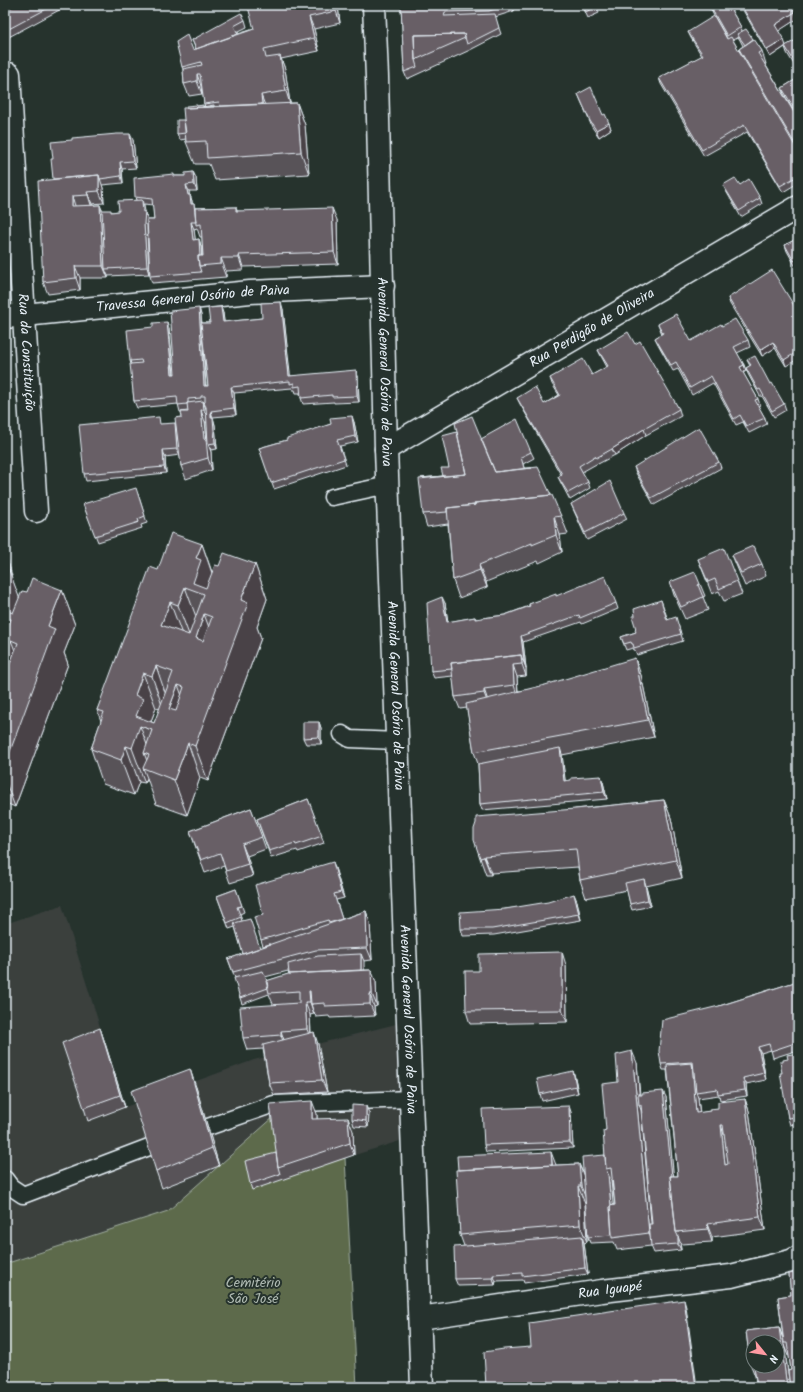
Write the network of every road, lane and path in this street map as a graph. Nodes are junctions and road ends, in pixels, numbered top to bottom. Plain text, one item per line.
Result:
1 (374, 5) edge
2 (9, 74) dead end
3 (798, 207) edge
4 (383, 286) junction
5 (14, 316) edge
6 (386, 449) junction
7 (388, 485) junction
8 (332, 497) dead end
9 (36, 511) dead end
10 (342, 734) dead end
11 (398, 741) junction
12 (411, 1099) junction
13 (208, 1127) edge
14 (149, 1147) edge
15 (5, 1179) edge
16 (798, 1257) edge
17 (420, 1318) junction
18 (422, 1387) edge

1 - 4 street, Avenida General Osório de Paiva
2 - 5 street, Rua da Constituição
3 - 6 street, Rua Perdigão de Oliveira
4 - 5 street, Travessa General Osório de Paiva
4 - 6 street, Avenida General Osório de Paiva
5 - 9 street, Rua da Constituição
6 - 7 street, Avenida General Osório de Paiva
7 - 8 lane
7 - 11 street, Avenida General Osório de Paiva
10 - 11 lane
11 - 12 street, Avenida General Osório de Paiva
12 - 13 lane
12 - 17 street, Avenida General Osório de Paiva
14 - 15 lane
16 - 17 street, Rua Iguapé
17 - 18 street, Avenida General Osório de Paiva

